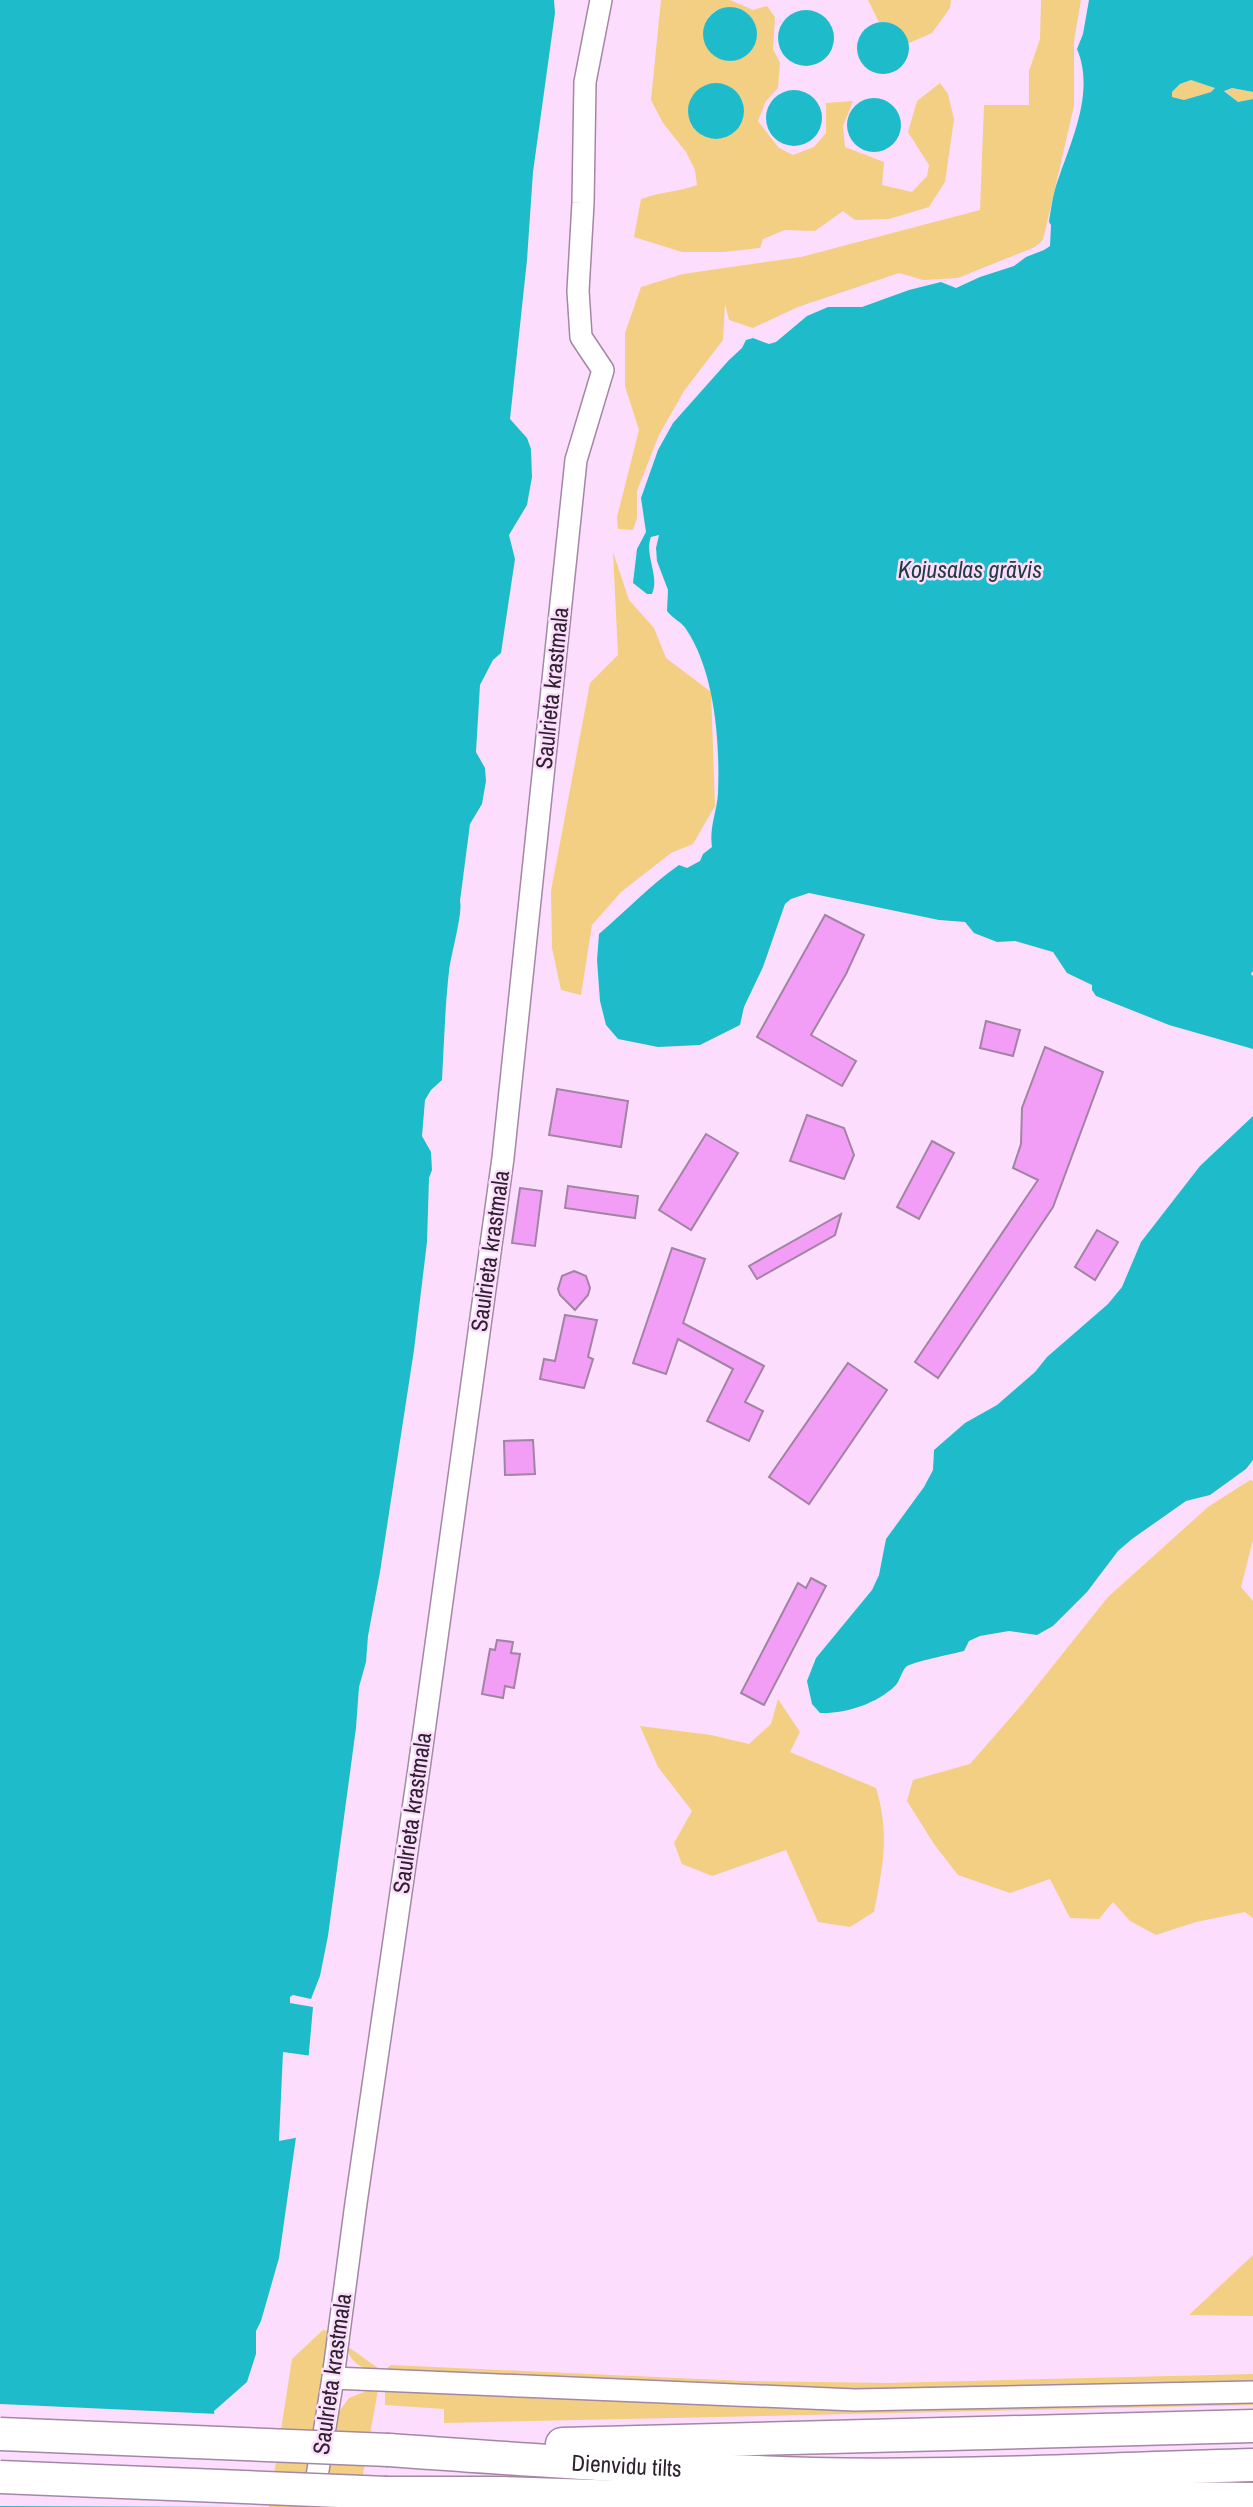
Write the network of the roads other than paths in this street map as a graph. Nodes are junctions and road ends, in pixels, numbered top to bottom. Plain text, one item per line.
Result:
1 (601, 0) edge
2 (333, 2378) junction
3 (1253, 2392) edge
4 (1253, 2426) edge
5 (0, 2434) edge
6 (389, 2450) junction
7 (1248, 2465) edge
8 (0, 2476) edge
9 (387, 2493) junction
10 (1253, 2499) edge
11 (312, 2507) edge
12 (466, 2507) edge

1 - 2 street, Saulrieta krastmala
2 - 3 street
2 - 11 street, Saulrieta krastmala
4 - 6 highway
5 - 6 highway, Dienvidu tilts, bridge
6 - 7 highway, Dienvidu tilts
8 - 9 highway, Dienvidu tilts, bridge
9 - 10 highway, Dienvidu tilts
9 - 12 highway

